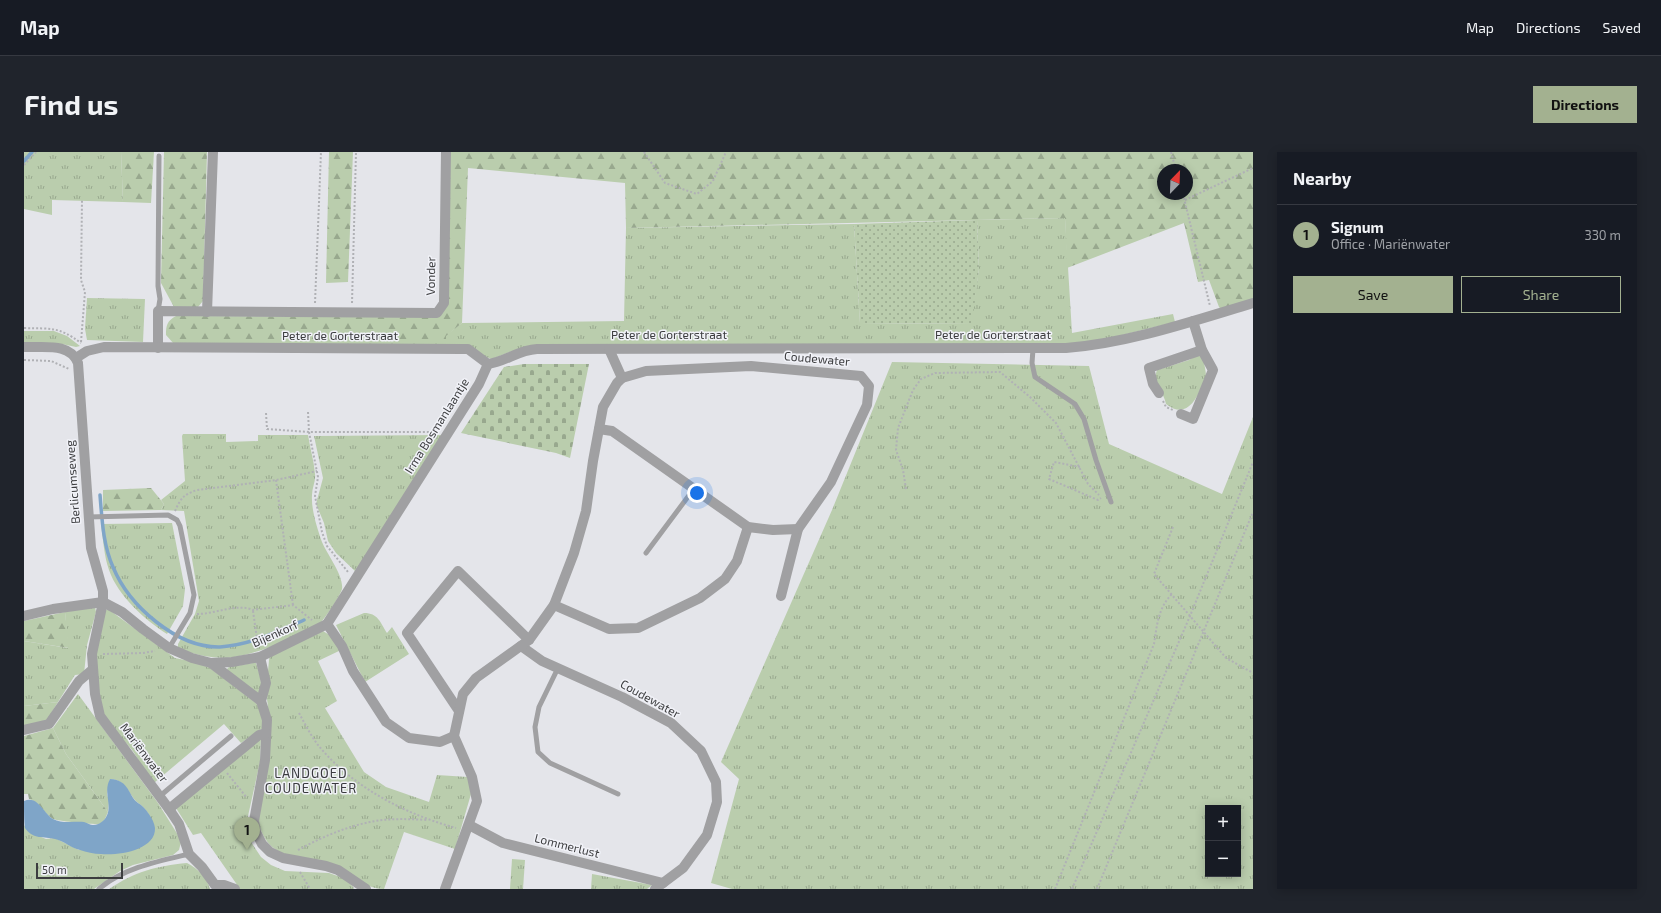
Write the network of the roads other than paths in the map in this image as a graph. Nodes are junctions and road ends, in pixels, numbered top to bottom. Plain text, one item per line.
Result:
1 (213, 152) edge
2 (446, 152) edge
3 (159, 156) dead end
4 (1253, 303) edge
5 (158, 311) junction
6 (207, 312) junction
7 (1193, 321) junction
8 (24, 347) edge
9 (158, 348) junction
10 (1033, 348) junction
11 (609, 349) junction
12 (1202, 350) junction
13 (77, 363) junction
14 (488, 364) junction
15 (622, 378) junction
16 (1159, 393) road end
17 (1181, 414) road end
18 (599, 429) junction
19 (693, 490) junction
20 (1111, 502) road end
21 (91, 517) junction
22 (748, 527) junction
23 (798, 529) junction
24 (646, 553) dead end
25 (781, 596) dead end
26 (103, 602) junction
27 (554, 605) junction
28 (25, 615) edge
29 (324, 626) junction
30 (525, 643) junction
31 (171, 645) junction
32 (259, 652) junction
33 (211, 663) junction
34 (558, 668) junction
35 (92, 670) junction
36 (261, 702) junction
37 (459, 711) junction
38 (24, 730) edge
39 (266, 733) junction
40 (232, 736) dead end
41 (454, 736) junction
42 (618, 794) dead end
43 (160, 796) junction
44 (169, 808) junction
45 (468, 828) junction
46 (189, 854) junction
47 (659, 886) edge
48 (215, 887) edge
49 (99, 889) edge
50 (235, 889) edge
51 (366, 889) edge
52 (445, 889) edge

1 - 6 street
2 - 6 street, Vonder
3 - 5 lane
4 - 7 street, Peter de Gorterstraat
5 - 6 street, Vonder
5 - 9 street
7 - 10 street, Peter de Gorterstraat
7 - 12 street
8 - 13 street
9 - 13 street, Peter de Gorterstraat
9 - 14 street, Peter de Gorterstraat
10 - 11 street, Peter de Gorterstraat
10 - 20 lane
11 - 14 street, Peter de Gorterstraat
11 - 15 street
12 - 16 street
12 - 17 street
13 - 21 street, Berlicumseweg
14 - 29 street, Irma Bosmanlaantje
15 - 18 street
15 - 23 street, Coudewater
18 - 19 street
18 - 27 street
19 - 22 street
19 - 24 lane
21 - 26 street, Berlicumseweg
21 - 31 lane
22 - 23 street
22 - 27 street
23 - 25 street, Coudewater
26 - 28 street
26 - 31 street, Bijenkorf
26 - 35 street, Mariënwater
27 - 30 street
29 - 32 street, Bijenkorf
29 - 41 street
30 - 34 street, Coudewater
30 - 37 street
30 - 37 street, Coudewater
31 - 33 street, Bijenkorf
32 - 33 street, Bijenkorf
32 - 36 street
33 - 36 street
34 - 42 lane
34 - 47 street, Coudewater
35 - 38 street
35 - 43 street, Mariënwater
36 - 39 street
37 - 41 street
39 - 44 street
39 - 51 street
40 - 43 lane
41 - 45 street
43 - 44 street, Mariënwater
44 - 46 street, Mariënwater
45 - 47 street, Lommerlust
45 - 52 street
46 - 48 street, Mariënwater
46 - 49 lane
48 - 50 street, Mariënwater

